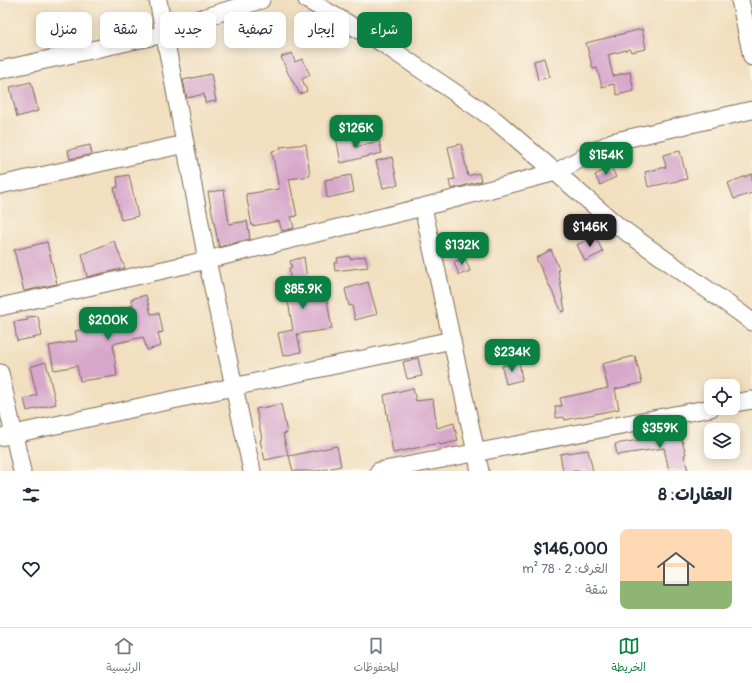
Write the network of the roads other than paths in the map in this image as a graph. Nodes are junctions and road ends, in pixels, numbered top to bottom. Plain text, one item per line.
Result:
1 (158, 0) edge
2 (261, 0) edge
3 (307, 0) edge
4 (740, 0) edge
5 (160, 12) edge
6 (216, 15) edge
7 (160, 33) edge
8 (167, 48) edge
9 (752, 57) edge
10 (0, 70) edge
11 (752, 110) edge
12 (185, 144) junction
13 (556, 172) junction
14 (0, 185) edge
15 (423, 207) junction
16 (207, 260) junction
17 (0, 307) edge
18 (752, 322) edge
19 (452, 340) junction
20 (0, 373) edge
21 (234, 387) junction
22 (752, 400) edge
23 (740, 402) edge
24 (704, 409) edge
25 (7, 435) edge
26 (476, 452) junction
27 (22, 471) edge
28 (252, 471) edge
29 (379, 471) edge
30 (480, 471) edge

1 - 5 street
2 - 6 street
3 - 13 street
4 - 9 street
7 - 10 street
8 - 12 street
11 - 13 street
12 - 14 street
12 - 16 street
13 - 15 street
13 - 18 street
15 - 16 street
15 - 19 street
16 - 17 street
16 - 21 street
19 - 21 street
19 - 26 street
20 - 25 street
21 - 25 street
21 - 28 street
22 - 23 street
24 - 26 street
25 - 27 street
26 - 29 street
26 - 30 street

